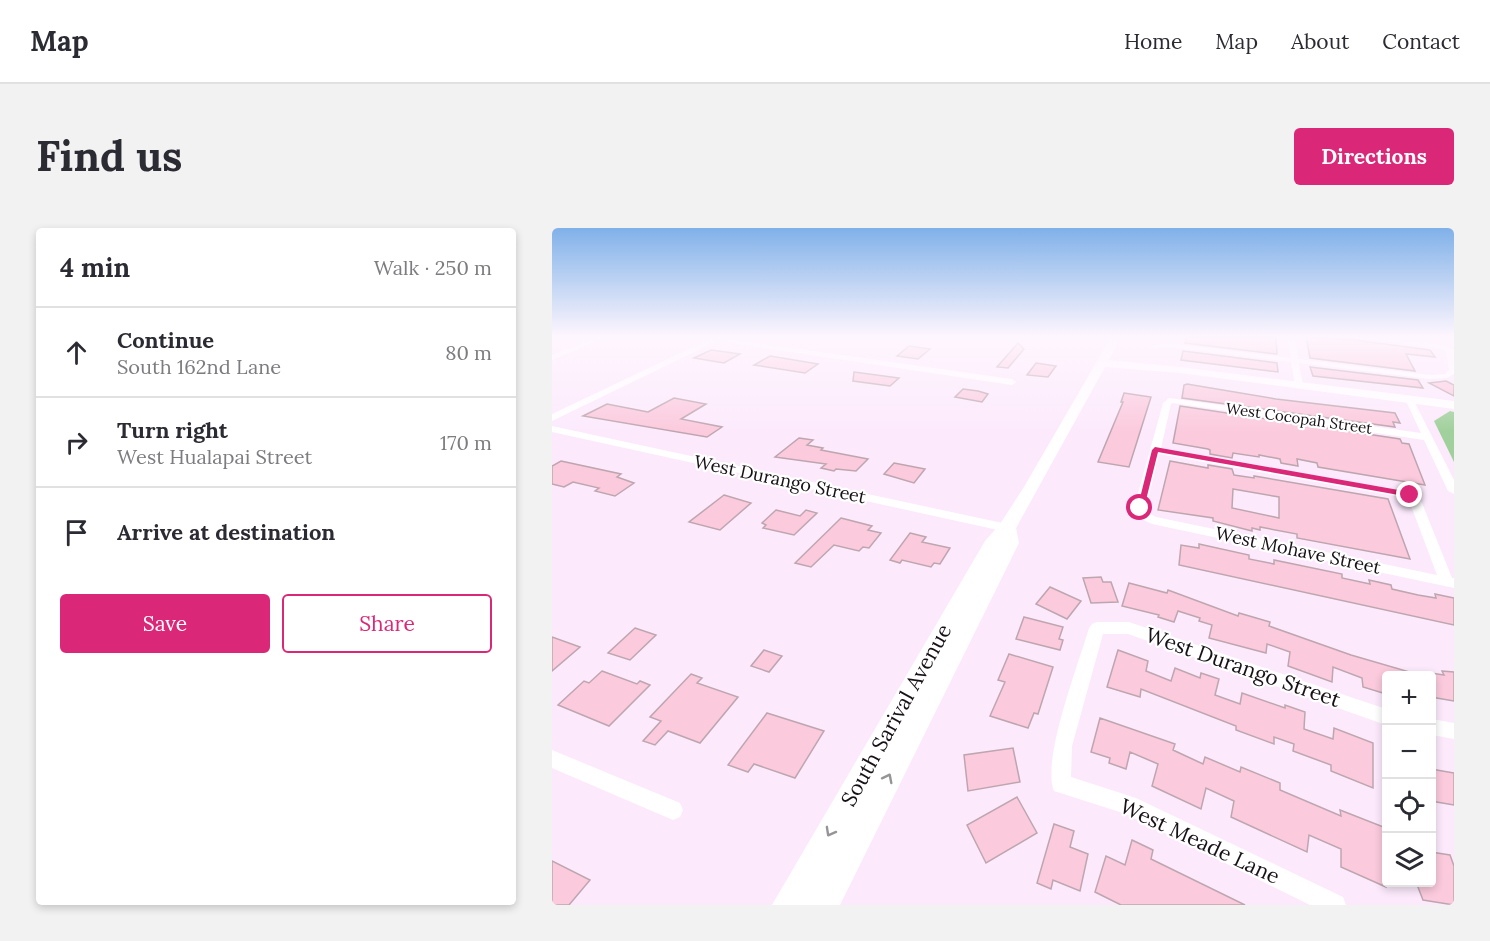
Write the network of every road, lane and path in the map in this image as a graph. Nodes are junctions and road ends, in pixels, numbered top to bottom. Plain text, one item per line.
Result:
1 (655, 369) edge
2 (922, 369) edge
3 (1099, 369) edge
4 (1169, 369) edge
5 (1296, 369) edge
6 (1364, 369) edge
7 (1453, 369) edge
8 (1012, 382) dead end
9 (1299, 385) junction
10 (1409, 399) junction
11 (1454, 405) edge
12 (552, 418) edge
13 (552, 429) edge
14 (1427, 437) junction
15 (1155, 450) junction
16 (1454, 491) edge
17 (1007, 528) junction
18 (1450, 582) edge
19 (1382, 716) edge
20 (1436, 728) edge
21 (1454, 731) edge
22 (552, 759) edge
23 (1061, 784) joint
24 (673, 810) dead end
25 (1311, 900) edge
26 (789, 905) edge
27 (823, 905) edge
28 (1335, 905) edge

1 - 12 street
2 - 8 street
3 - 17 main road, South Sarival Avenue
4 - 9 main road
5 - 9 street
6 - 7 street
9 - 10 main road
10 - 11 main road
10 - 14 street
13 - 17 street, West Durango Street
14 - 15 street, West Cocopah Street
14 - 16 street
15 - 18 street
15 - 18 street, West Mohave Street
17 -> 26 main road, South Sarival Avenue
27 -> 17 main road, South Sarival Avenue
19 - 23 street, West Durango Street
20 - 21 street
22 - 24 street
23 - 25 street, West Meade Lane
25 - 28 street, West Meade Lane

